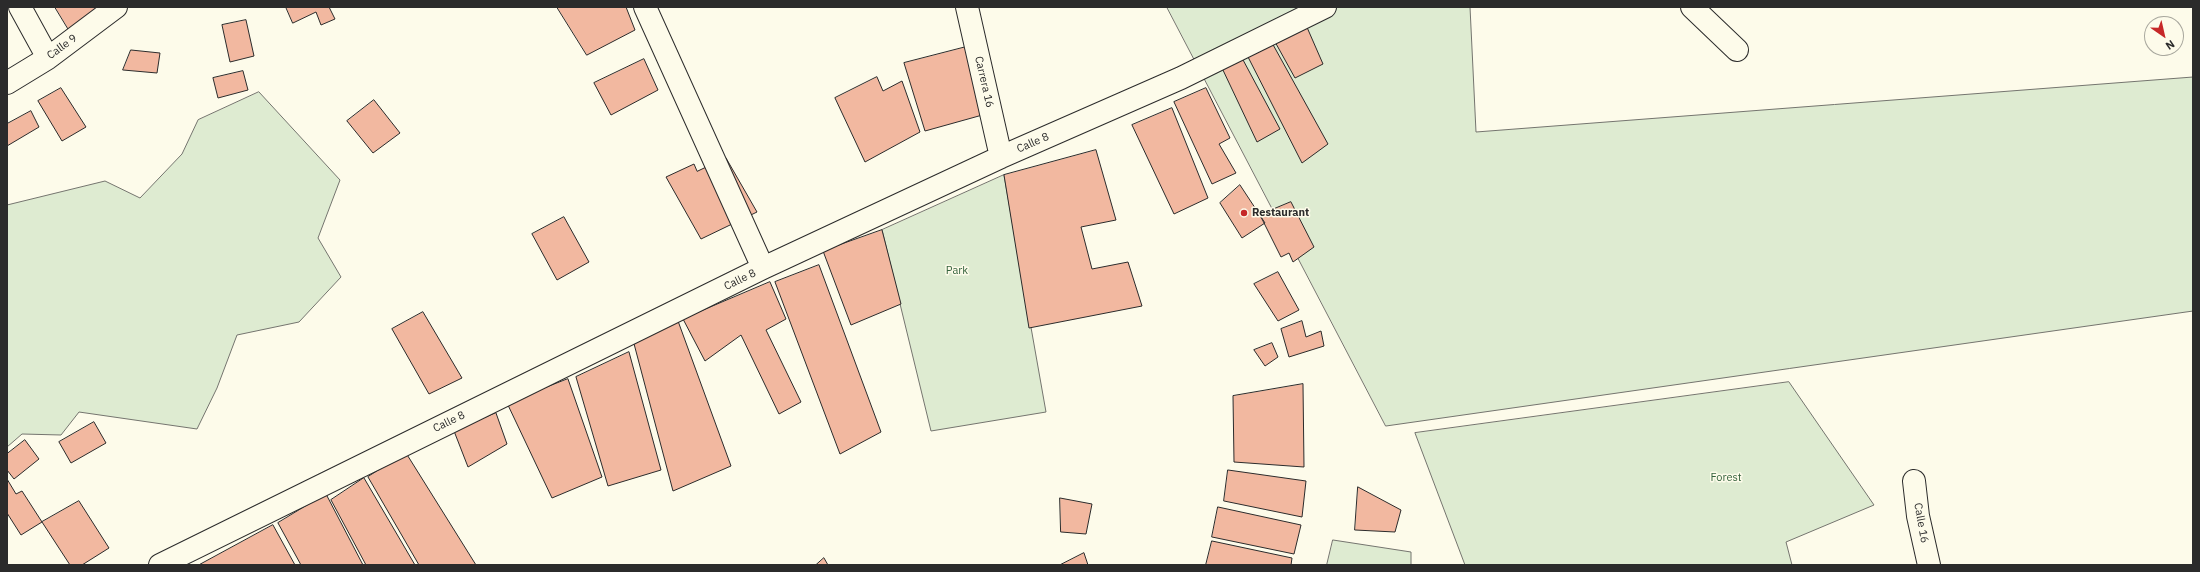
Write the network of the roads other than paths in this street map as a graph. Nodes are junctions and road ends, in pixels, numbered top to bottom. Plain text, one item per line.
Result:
1 (20, 7) edge
2 (116, 7) edge
3 (645, 7) edge
4 (967, 7) edge
5 (1325, 7) edge
6 (1692, 7) edge
7 (1737, 50) dead end
8 (48, 58) junction
9 (7, 83) edge
10 (1001, 157) junction
11 (763, 268) junction
12 (1914, 482) dead end
13 (160, 565) edge
14 (1929, 565) edge

1 - 8 street
2 - 8 street, Calle 9
3 - 11 street
4 - 10 street, Carrera 16
5 - 10 street, Calle 8
6 - 7 street
8 - 9 street, Calle 9
10 - 11 street, Calle 8
11 - 13 street, Calle 8
12 - 14 street, Calle 16

